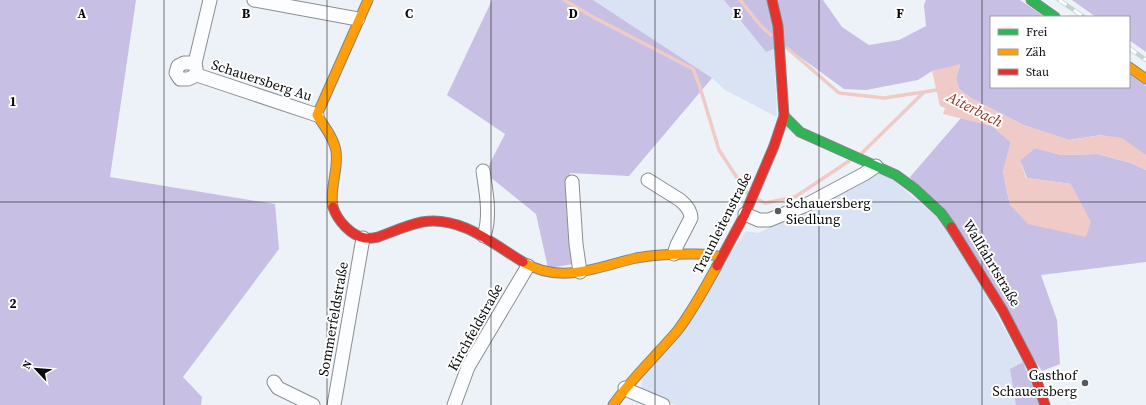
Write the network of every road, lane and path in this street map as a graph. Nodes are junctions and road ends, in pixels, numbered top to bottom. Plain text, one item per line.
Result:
1 (210, 0) edge
2 (254, 0) edge
3 (368, 0) edge
4 (772, 0) edge
5 (1031, 0) edge
6 (1054, 16) edge
7 (358, 19) junction
8 (1130, 68) edge
9 (1146, 79) edge
10 (317, 115) junction
11 (784, 116) junction
12 (871, 164) junction
13 (483, 171) dead end
14 (648, 180) dead end
15 (572, 182) dead end
16 (746, 210) junction
17 (484, 236) junction
18 (363, 238) junction
19 (674, 254) junction
20 (721, 257) junction
21 (528, 266) junction
22 (580, 272) junction
23 (274, 382) dead end
24 (626, 388) junction
25 (313, 405) edge
26 (334, 405) edge
27 (454, 405) edge
28 (613, 405) edge
29 (663, 405) edge
30 (1045, 405) edge

1 - 10 street, Schauersberg Au
2 - 7 street
3 - 7 street, Schauersberg Au
4 - 11 street, Traunleitenstraße
5 - 6 street
7 - 10 street, Schauersberg Au
8 - 9 street
10 - 18 street, Schauersberg Au
11 - 12 street, Wallfahrtstraße
11 - 16 street, Traunleitenstraße
12 - 16 street
12 - 30 street, Wallfahrtstraße
13 - 17 street
14 - 19 street
15 - 22 street
16 - 20 street, Traunleitenstraße
17 - 18 street
17 - 21 street
18 - 26 street, Sommerfeldstraße
19 - 20 street
19 - 22 street
20 - 24 street, Traunleitenstraße
21 - 22 street
21 - 27 street, Kirchfeldstraße
23 - 25 street
24 - 28 street, Traunleitenstraße
24 - 29 street

